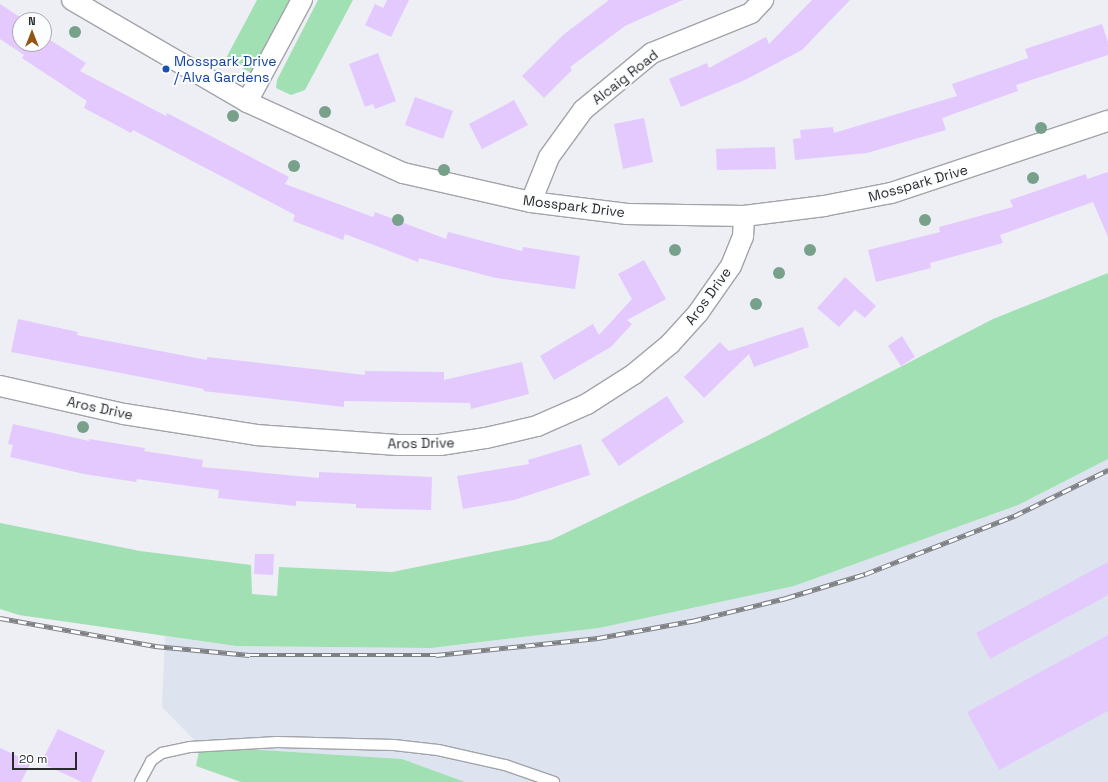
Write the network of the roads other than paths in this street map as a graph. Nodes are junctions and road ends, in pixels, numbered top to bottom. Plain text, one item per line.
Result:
1 (72, 0) edge
2 (302, 0) edge
3 (763, 0) edge
4 (247, 102) junction
5 (1108, 120) edge
6 (531, 202) junction
7 (744, 216) junction
8 (0, 386) edge
9 (140, 782) edge
10 (554, 782) edge

1 - 4 street, Mosspark Drive
2 - 4 street
3 - 6 street, Alcaig Road
4 - 6 street, Mosspark Drive
5 - 7 street, Mosspark Drive
6 - 7 street, Mosspark Drive
7 - 8 street, Aros Drive
9 - 10 lane

